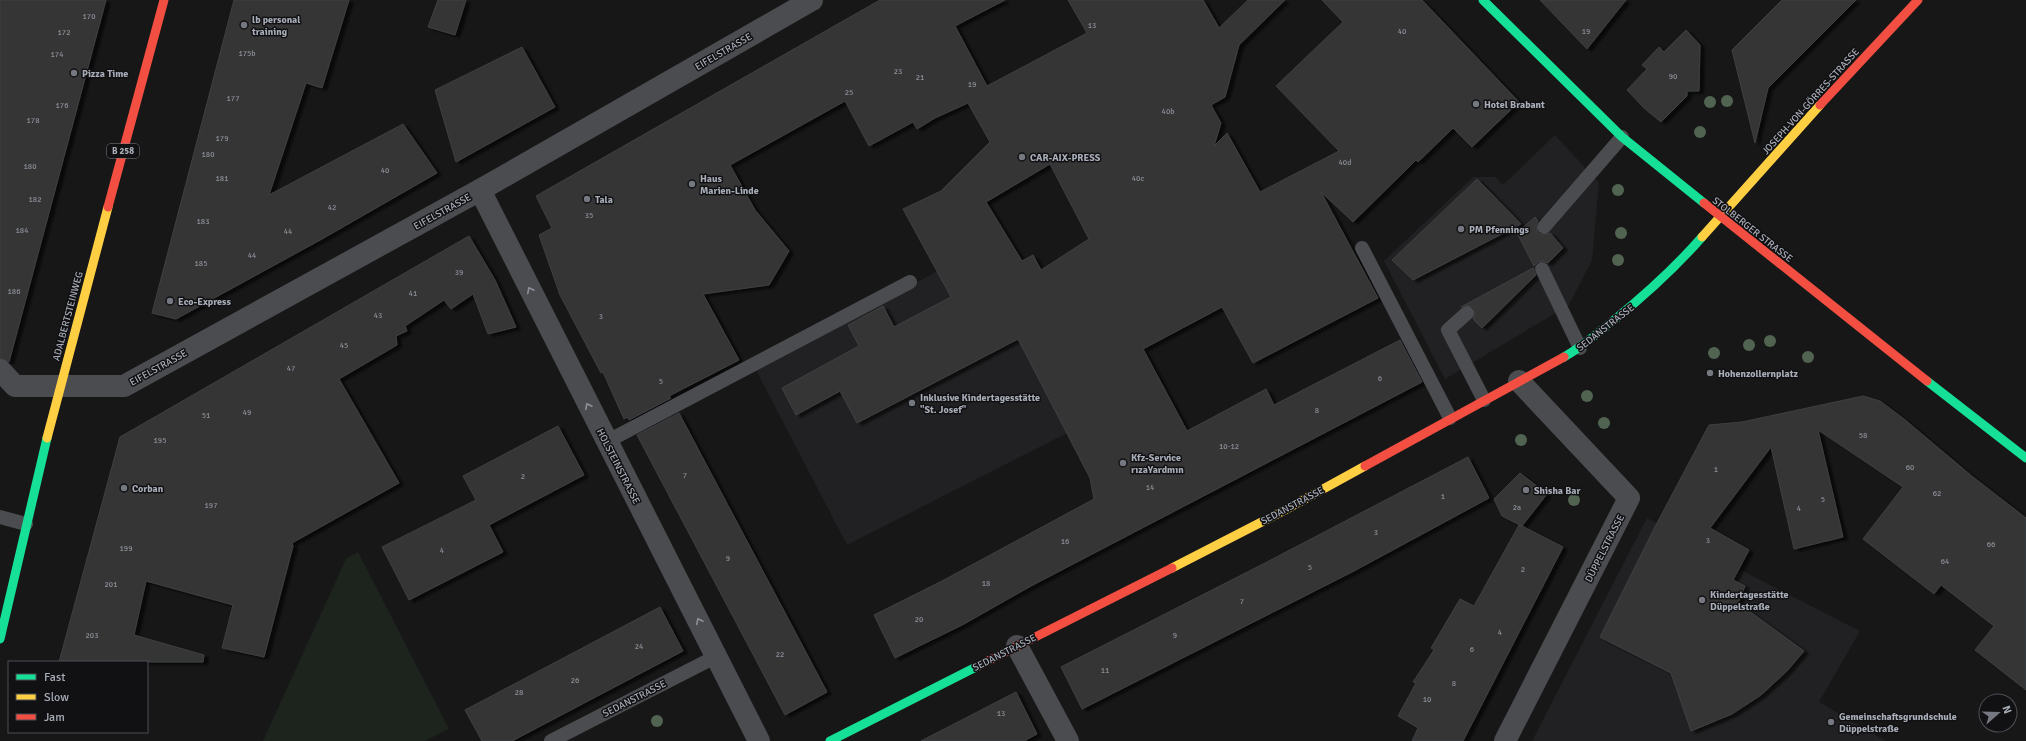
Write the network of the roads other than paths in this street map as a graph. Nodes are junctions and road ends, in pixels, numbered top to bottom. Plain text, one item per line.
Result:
1 (164, 0) edge
2 (812, 0) edge
3 (1483, 0) edge
4 (1918, 0) edge
5 (1622, 138) junction
6 (480, 190) junction
7 (1720, 218) junction
8 (1544, 227) dead end
9 (1362, 248) dead end
10 (1542, 269) dead end
11 (910, 282) dead end
12 (1467, 313) dead end
13 (1580, 348) junction
14 (0, 370) edge
15 (1519, 381) junction
16 (60, 387) junction
17 (1484, 400) junction
18 (1450, 418) junction
19 (606, 442) junction
20 (2026, 458) edge
21 (0, 517) edge
22 (26, 524) junction
23 (0, 639) edge
24 (1018, 646) junction
25 (716, 656) junction
26 (551, 741) edge
27 (760, 741) edge
28 (830, 741) edge
29 (1068, 741) edge
30 (1505, 741) edge

1 - 16 main road, ADALBERTSTEINWEG / B 258
2 - 6 street, EIFELSTRASSE
3 - 5 main road, STOLBERGER STRASSE
4 - 7 main road, JOSEPH-VON-GÖRRES-STRASSE
5 - 7 main road, STOLBERGER STRASSE
5 - 8 lane
6 - 16 street, EIFELSTRASSE
19 -> 6 street, HOLSTEINSTRASSE
7 - 13 main road, SEDANSTRASSE
7 - 20 main road, STOLBERGER STRASSE
9 - 18 lane
10 - 13 lane
11 - 19 lane
12 - 17 lane
13 - 15 main road, SEDANSTRASSE
14 - 16 street, EIFELSTRASSE
15 - 17 main road, SEDANSTRASSE
15 - 30 street, DÜPPELSTRASSE
16 - 22 main road, ADALBERTSTEINWEG / B 258
17 - 18 main road, SEDANSTRASSE
18 - 24 main road, SEDANSTRASSE
25 -> 19 street, HOLSTEINSTRASSE
21 - 22 lane
22 - 23 main road, ADALBERTSTEINWEG / B 258
24 - 28 main road, SEDANSTRASSE
24 - 29 street
25 - 26 lane, SEDANSTRASSE
25 - 27 street, HOLSTEINSTRASSE

